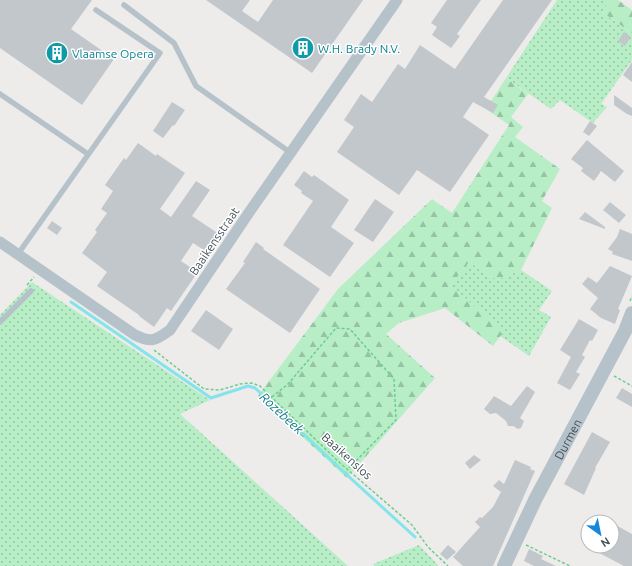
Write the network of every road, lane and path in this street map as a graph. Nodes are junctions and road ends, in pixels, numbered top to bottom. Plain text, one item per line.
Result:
1 (397, 0) edge
2 (124, 5) dead end
3 (96, 10) dead end
4 (0, 94) edge
5 (291, 153) junction
6 (88, 154) junction
7 (0, 242) edge
8 (18, 254) junction
9 (31, 291) dead end
10 (632, 313) edge
11 (0, 322) edge
12 (147, 341) junction
13 (604, 370) junction
14 (632, 386) edge
15 (272, 397) junction
16 (348, 470) junction
17 (516, 539) junction
18 (448, 566) edge
19 (504, 566) edge
20 (570, 566) edge

1 - 5 street, Baaikensstraat
2 - 5 lane
3 - 6 lane
4 - 6 lane
5 - 12 street, Baaikensstraat
6 - 8 lane
7 - 8 street
8 - 12 street
9 - 11 lane
10 - 13 street, Durmen
12 - 15 path, Baaikenslos
13 - 14 path
13 - 17 street, Durmen
15 - 16 path, Baaikenslos
15 - 16 path
16 - 18 path, Baaikenslos
17 - 19 street, Durmen
17 - 20 path

